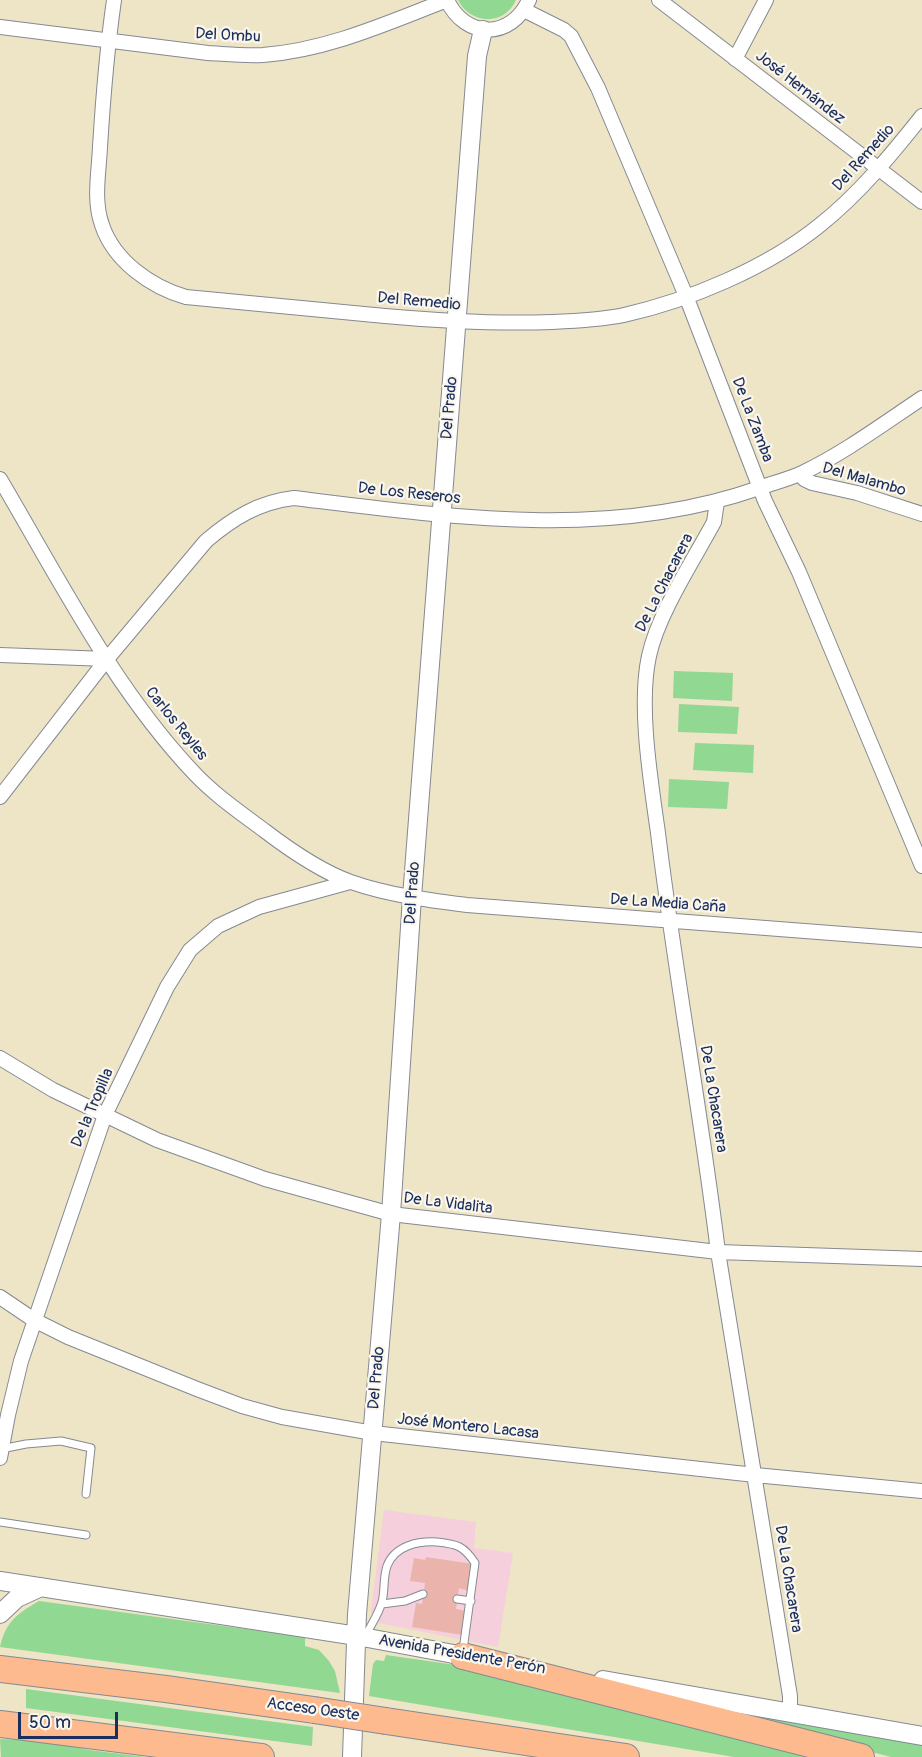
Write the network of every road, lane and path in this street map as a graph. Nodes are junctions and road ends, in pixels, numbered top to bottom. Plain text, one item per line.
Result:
1 (114, 0) edge
2 (447, 0) edge
3 (659, 0) edge
4 (765, 0) edge
5 (527, 5) edge
6 (0, 27) edge
7 (483, 30) junction
8 (108, 40) junction
9 (735, 59) junction
10 (922, 116) edge
11 (879, 169) junction
12 (922, 202) edge
13 (686, 296) junction
14 (456, 322) junction
15 (922, 398) edge
16 (800, 474) junction
17 (0, 479) edge
18 (760, 488) junction
19 (717, 502) junction
20 (922, 514) edge
21 (441, 516) junction
22 (0, 654) edge
23 (107, 659) junction
24 (0, 797) edge
25 (922, 866) edge
26 (350, 882) junction
27 (412, 897) junction
28 (669, 922) junction
29 (922, 940) edge
30 (0, 1058) edge
31 (105, 1115) junction
32 (391, 1214) junction
33 (718, 1252) junction
34 (922, 1260) edge
35 (0, 1297) edge
36 (33, 1320) junction
37 (373, 1433) junction
38 (1, 1454) edge
39 (755, 1475) junction
40 (922, 1491) edge
41 (86, 1494) dead end
42 (0, 1522) edge
43 (86, 1535) dead end
44 (0, 1581) edge
45 (42, 1586) junction
46 (423, 1594) dead end
47 (457, 1599) dead end
48 (471, 1601) junction
49 (382, 1604) junction
50 (0, 1614) edge
51 (361, 1637) junction
52 (463, 1656) junction
53 (9, 1670) edge
54 (790, 1713) junction
55 (10, 1725) edge
56 (922, 1736) edge
57 (261, 1757) edge
58 (352, 1757) edge
59 (626, 1757) edge
60 (861, 1757) edge

1 - 8 street, Del Remedio
2 - 7 street
2 - 8 street, Del Ombu
3 - 9 street, José Hernández
4 - 9 street
5 - 7 street
5 - 13 street, De La Zamba
6 - 8 street, Del Ombu
7 - 14 street, Del Prado
8 - 14 street, Del Remedio
9 - 11 street, José Hernández
10 - 11 street, Del Remedio
11 - 12 street, José Hernández
11 - 13 street, Del Remedio
13 - 14 street, Del Remedio
13 - 18 street, De La Zamba
14 - 21 street, Del Prado
15 - 16 street, De Los Reseros
16 - 18 street, De Los Reseros
16 - 20 street, Del Malambo
17 - 23 street, Carlos Reyles
18 - 19 street, De Los Reseros
18 - 25 street, De La Zamba
19 - 21 street, De Los Reseros
19 - 28 street, De La Chacarera
21 - 23 street, De Los Reseros
21 - 27 street, Del Prado
22 - 23 street
23 - 24 street, De Los Reseros
23 - 26 street, Carlos Reyles
26 - 27 street, Carlos Reyles
26 - 31 street, De la Tropilla
27 - 28 street, De La Media Caña
27 - 32 street, Del Prado
28 - 29 street, De La Media Caña
28 - 33 street, De La Chacarera
30 - 31 street, De La Vidalita
31 - 32 street, De La Vidalita
31 - 36 street, De la Tropilla
32 - 33 street, De La Vidalita
32 - 37 street, Del Prado
33 - 34 street, De La Vidalita
33 - 39 street, De La Chacarera
35 - 36 street, José Montero Lacasa
36 - 37 street, José Montero Lacasa
36 - 38 street, De la Tropilla
37 - 39 street, José Montero Lacasa
37 - 51 street, Del Prado
38 - 41 lane
39 - 40 street, José Montero Lacasa
39 - 54 street, De La Chacarera
42 - 43 lane
44 - 45 street, Avenida Presidente Perón
45 - 50 street
45 - 51 street, Avenida Presidente Perón
46 - 49 lane
47 - 48 lane
48 - 49 lane
48 - 52 lane
49 - 51 lane
51 - 52 street, Avenida Presidente Perón
51 - 58 street, Del Prado
52 - 54 street, Avenida Presidente Perón
52 - 60 highway
53 - 59 highway, Acceso Oeste, bridge
54 - 56 street, Avenida Presidente Perón
55 - 57 highway

